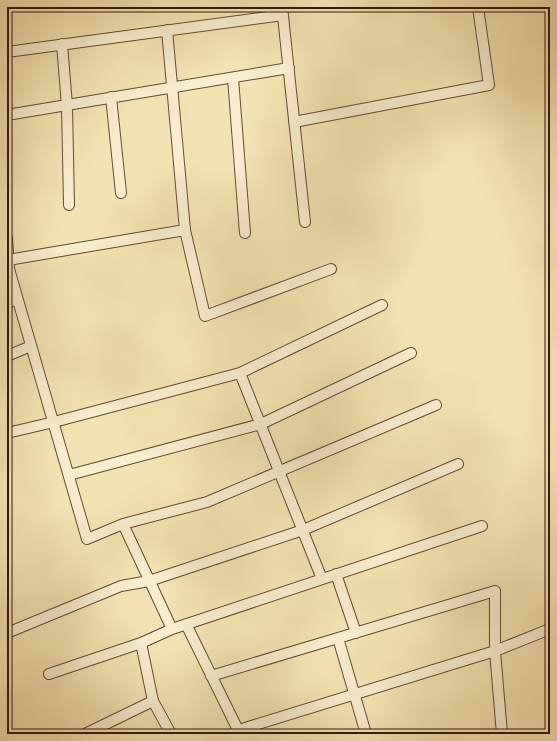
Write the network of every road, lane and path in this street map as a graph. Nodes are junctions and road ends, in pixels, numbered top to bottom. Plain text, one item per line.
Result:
1 (478, 7) edge
2 (283, 11) edge
3 (167, 30) junction
4 (62, 44) junction
5 (7, 52) edge
6 (289, 68) junction
7 (233, 78) junction
8 (172, 88) junction
9 (111, 98) junction
10 (67, 106) junction
11 (7, 115) edge
12 (294, 122) junction
13 (121, 193) dead end
14 (69, 205) dead end
15 (305, 222) dead end
16 (185, 230) junction
17 (245, 233) dead end
18 (7, 238) edge
19 (8, 260) junction
20 (331, 269) dead end
21 (17, 298) junction
22 (7, 303) edge
23 (382, 305) dead end
24 (31, 346) junction
25 (411, 352) dead end
26 (7, 356) edge
27 (240, 373) junction
28 (436, 405) dead end
29 (54, 422) junction
30 (261, 424) junction
31 (7, 433) edge
32 (458, 464) dead end
33 (280, 471) junction
34 (69, 475) junction
35 (123, 524) junction
36 (482, 526) dead end
37 (303, 530) junction
38 (336, 574) junction
39 (322, 579) junction
40 (150, 581) junction
41 (186, 624) junction
42 (172, 628) junction
43 (550, 629) edge
44 (7, 633) edge
45 (356, 633) junction
46 (338, 638) junction
47 (141, 643) junction
48 (495, 651) junction
49 (49, 674) dead end
50 (212, 676) junction
51 (354, 695) junction
52 (153, 701) junction
53 (238, 733) edge
54 (85, 734) edge
55 (171, 734) edge
56 (366, 734) edge
57 (502, 734) edge

1 - 12 street
2 - 3 street
2 - 6 street
3 - 4 street
3 - 8 street
4 - 5 street
4 - 10 street
6 - 7 street
6 - 12 street
7 - 8 street
7 - 17 street
8 - 9 street
8 - 16 street
9 - 10 street
9 - 13 street
10 - 11 street
10 - 14 street
12 - 15 street
16 - 19 street
16 - 20 street
18 - 19 street
19 - 21 street
21 - 22 street
21 - 24 street
23 - 27 street
24 - 26 street
24 - 29 street
25 - 30 street
27 - 29 street
27 - 30 street
28 - 33 street
29 - 31 street
29 - 34 street
30 - 33 street
30 - 34 street
32 - 37 street
33 - 35 street
33 - 37 street
34 - 35 street
35 - 40 street
36 - 38 street
37 - 39 street
37 - 40 street
38 - 39 street
38 - 45 street
39 - 41 street
40 - 42 street
40 - 44 street
41 - 42 street
41 - 50 street
42 - 47 street
43 - 48 street
45 - 46 street
45 - 48 street
46 - 50 street
46 - 51 street
47 - 49 street
47 - 52 street
48 - 51 street
48 - 57 street
50 - 53 street
51 - 53 street
51 - 56 street
52 - 54 street
52 - 55 street

